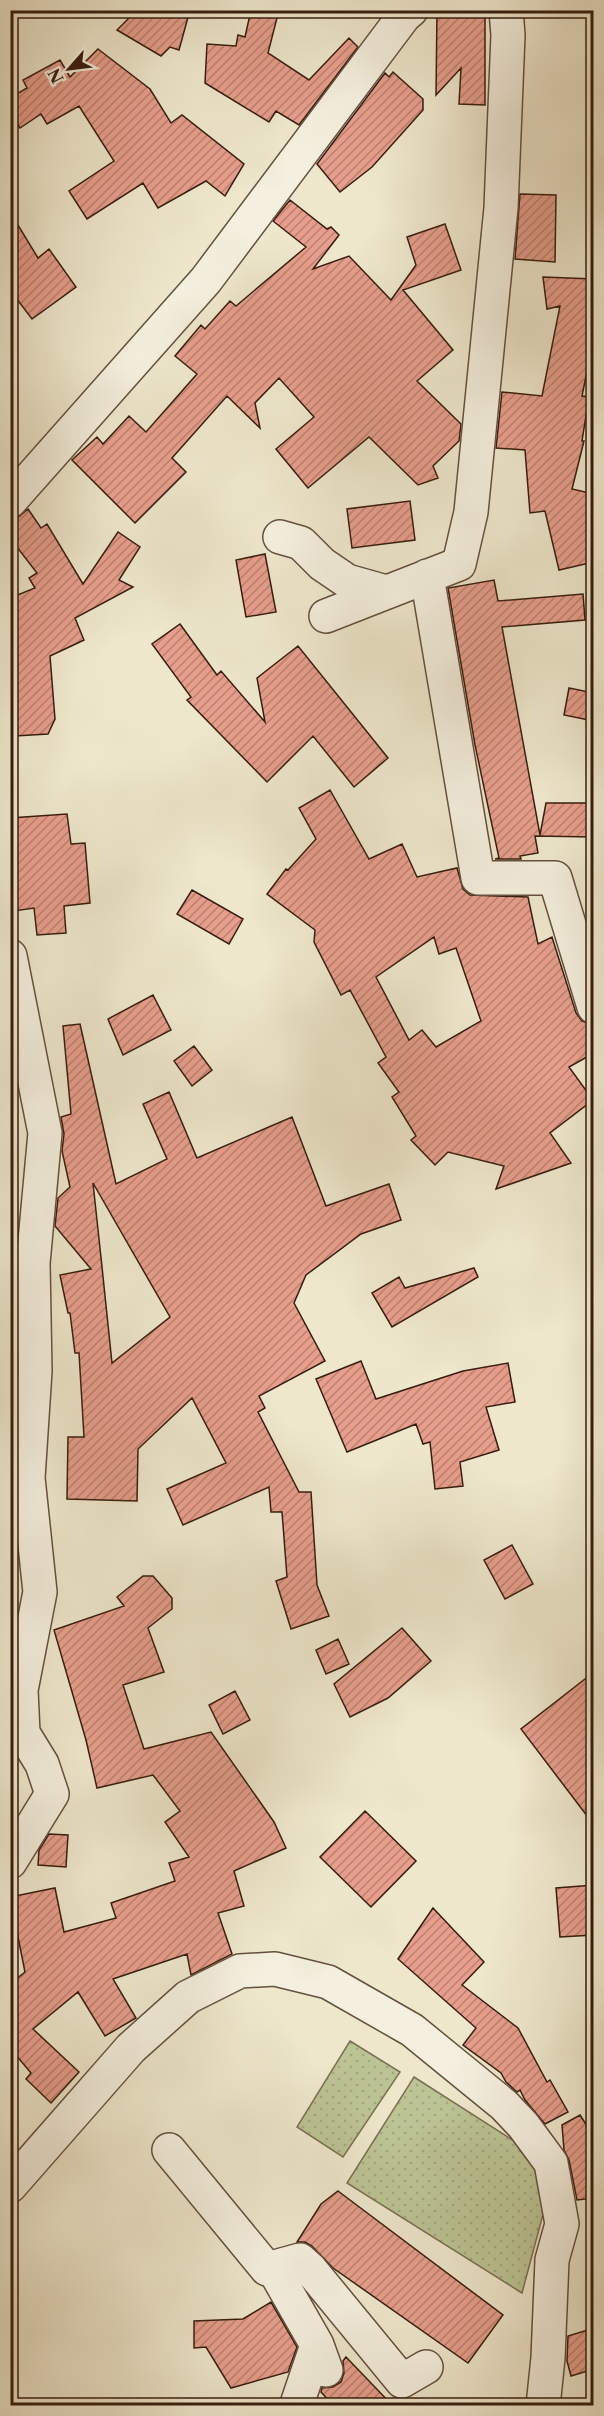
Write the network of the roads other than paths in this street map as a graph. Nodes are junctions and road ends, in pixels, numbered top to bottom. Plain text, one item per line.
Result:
1 (411, 10) edge
2 (506, 10) edge
3 (10, 501) edge
4 (280, 537) dead end
5 (427, 576) junction
6 (386, 592) junction
7 (326, 616) dead end
8 (10, 956) edge
9 (594, 1007) edge
10 (10, 1862) edge
11 (169, 2150) dead end
12 (10, 2186) edge
13 (273, 2268) junction
14 (426, 2367) dead end
15 (297, 2401) dead end
16 (543, 2406) edge

1 - 3 street
2 - 5 street
4 - 6 street
5 - 6 street
5 - 9 street
6 - 7 street
8 - 10 street
11 - 13 street
12 - 16 street
13 - 14 street
13 - 15 street

